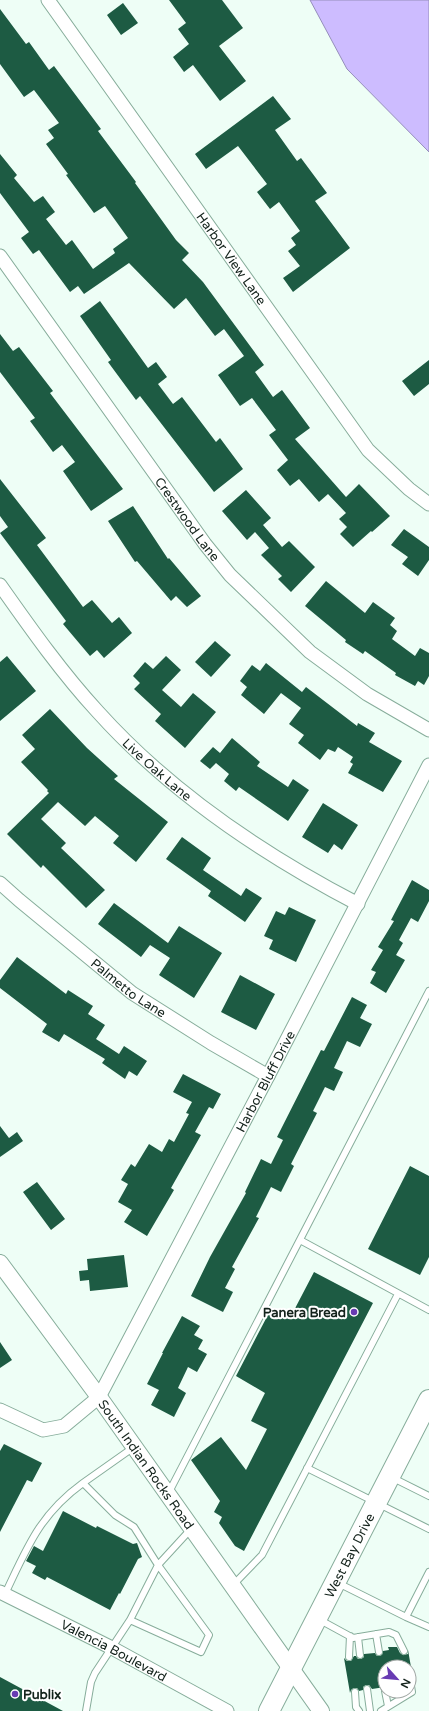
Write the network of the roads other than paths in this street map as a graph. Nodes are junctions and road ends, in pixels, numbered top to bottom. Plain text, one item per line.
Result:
1 (48, 0) edge
2 (0, 256) edge
3 (429, 504) edge
4 (0, 585) edge
5 (429, 730) edge
6 (429, 765) edge
7 (0, 883) edge
8 (358, 904) junction
9 (429, 992) edge
10 (268, 1076) junction
11 (300, 1240) junction
12 (0, 1263) edge
13 (398, 1294) junction
14 (429, 1310) edge
15 (100, 1397) junction
16 (429, 1401) edge
17 (0, 1410) edge
18 (134, 1447) junction
19 (307, 1468) junction
20 (390, 1476) junction
21 (82, 1483) junction
22 (167, 1494) junction
23 (429, 1496) edge
24 (376, 1502) junction
25 (429, 1528) edge
26 (191, 1529) junction
27 (158, 1565) junction
28 (429, 1572) edge
29 (335, 1582) junction
30 (233, 1586) junction
31 (2, 1593) edge
32 (406, 1617) junction
33 (317, 1618) junction
34 (130, 1620) junction
35 (429, 1627) edge
36 (376, 1634) junction
37 (350, 1636) junction
38 (358, 1638) junction
39 (112, 1648) junction
40 (404, 1651) dead end
41 (379, 1652) dead end
42 (360, 1655) dead end
43 (349, 1657) dead end
44 (291, 1668) junction
45 (367, 1689) dead end
46 (355, 1692) dead end
47 (387, 1699) edge
48 (400, 1699) edge
49 (388, 1706) junction
50 (86, 1711) edge
51 (227, 1711) edge
52 (269, 1711) edge
53 (321, 1711) edge
54 (358, 1711) edge
55 (370, 1711) edge
56 (381, 1711) edge

1 - 3 street, Harbor View Lane
2 - 5 street, Crestwood Lane
4 - 8 street, Live Oak Lane
6 - 8 street, Harbor Bluff Drive
7 - 10 street, Palmetto Lane
8 - 10 street, Harbor Bluff Drive
9 - 11 lane
10 - 15 street, Harbor Bluff Drive
11 - 13 lane
11 - 22 lane
12 - 15 street, South Indian Rocks Road
13 - 14 lane
13 - 19 lane
15 - 17 street
15 - 18 street, South Indian Rocks Road
16 - 20 main road, West Bay Drive
18 - 21 lane
18 - 22 street, South Indian Rocks Road
19 - 24 lane
19 - 30 lane
20 - 23 lane
20 - 24 main road, West Bay Drive
21 - 27 lane
21 - 31 lane
22 - 26 street, South Indian Rocks Road
24 - 25 lane
24 - 29 main road, West Bay Drive
26 - 27 lane
26 - 30 street, South Indian Rocks Road
27 - 34 lane
27 - 34 lane
28 - 32 lane
29 - 32 lane
29 - 33 main road, West Bay Drive
30 - 44 street, South Indian Rocks Road
31 - 39 street, Valencia Boulevard
32 - 35 lane
33 - 37 lane
33 - 44 main road, West Bay Drive
34 - 39 lane
36 - 38 lane
36 - 40 lane
36 - 41 lane
37 - 38 lane
37 - 43 lane
38 - 42 lane
39 - 50 lane
39 - 51 street, Valencia Boulevard
44 - 52 main road, West Bay Drive
44 - 53 street, South Indian Rocks Road
45 - 55 lane
46 - 54 lane
47 - 49 lane
48 - 49 lane
49 - 56 lane

